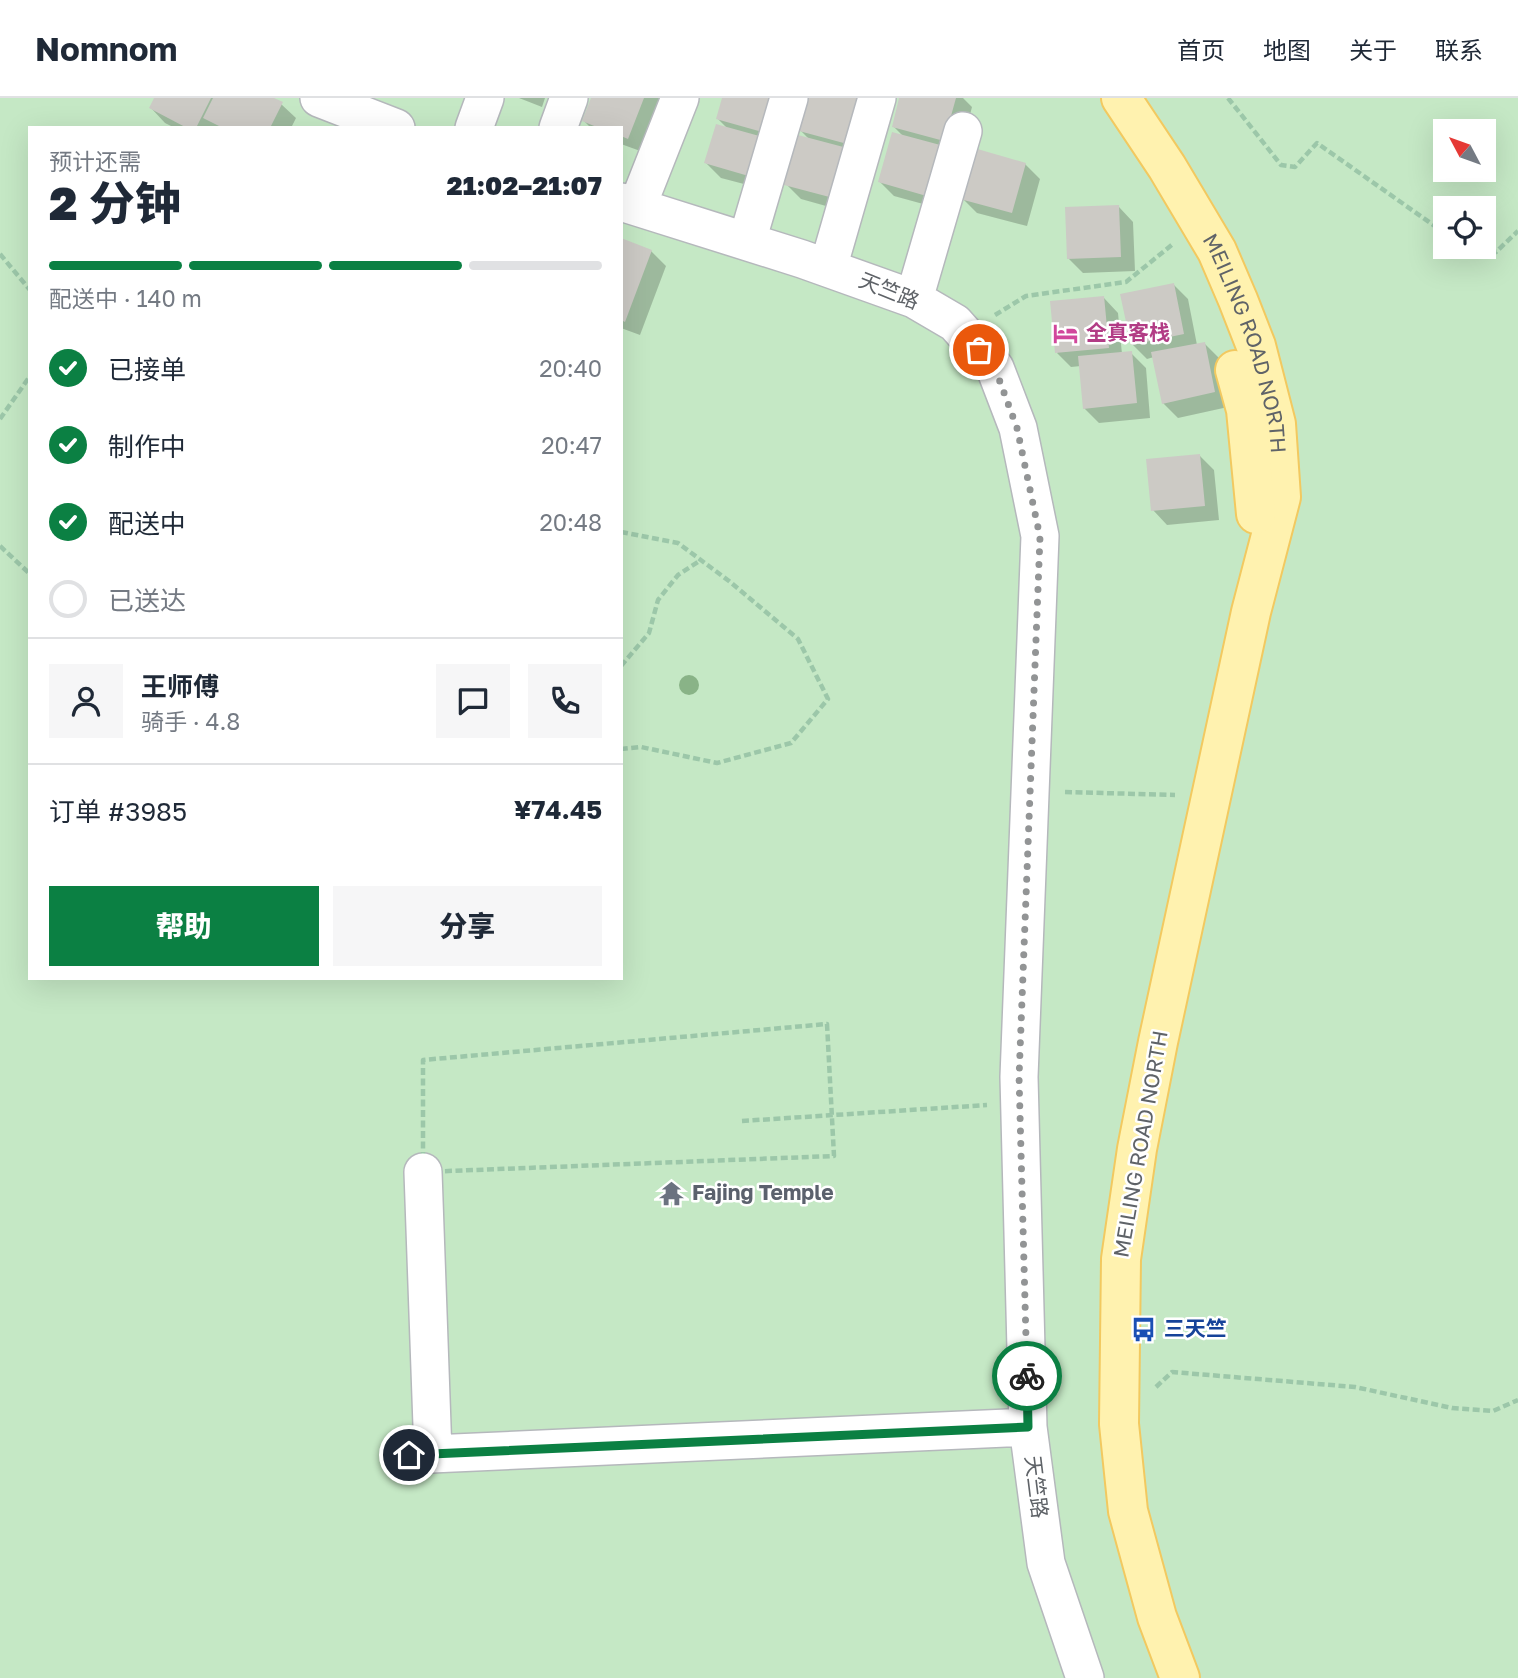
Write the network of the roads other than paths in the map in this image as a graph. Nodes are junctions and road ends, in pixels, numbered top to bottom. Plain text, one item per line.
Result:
1 (319, 98) edge
2 (485, 98) edge
3 (569, 98) edge
4 (680, 98) edge
5 (789, 98) edge
6 (877, 98) edge
7 (1112, 98) edge
8 (1121, 98) edge
9 (393, 117) edge
10 (475, 126) edge
11 (559, 126) edge
12 (963, 131) dead end
13 (629, 204) edge
14 (747, 241) junction
15 (828, 268) junction
16 (914, 299) junction
17 (1251, 612) junction
18 (423, 1172) road end
19 (1028, 1427) junction
20 (1084, 1678) edge
21 (1180, 1678) edge

1 - 9 street
2 - 10 street
3 - 11 street
4 - 13 street
5 - 14 street
6 - 15 street
7 - 17 main road, MEILING ROAD NORTH
8 - 17 main road, MEILING ROAD NORTH
12 - 16 street
13 - 14 street, 天竺路
14 - 15 street, 天竺路
15 - 16 street, 天竺路
16 - 19 street, 天竺路
17 - 21 main road, MEILING ROAD NORTH
18 - 19 street
19 - 20 street, 天竺路

